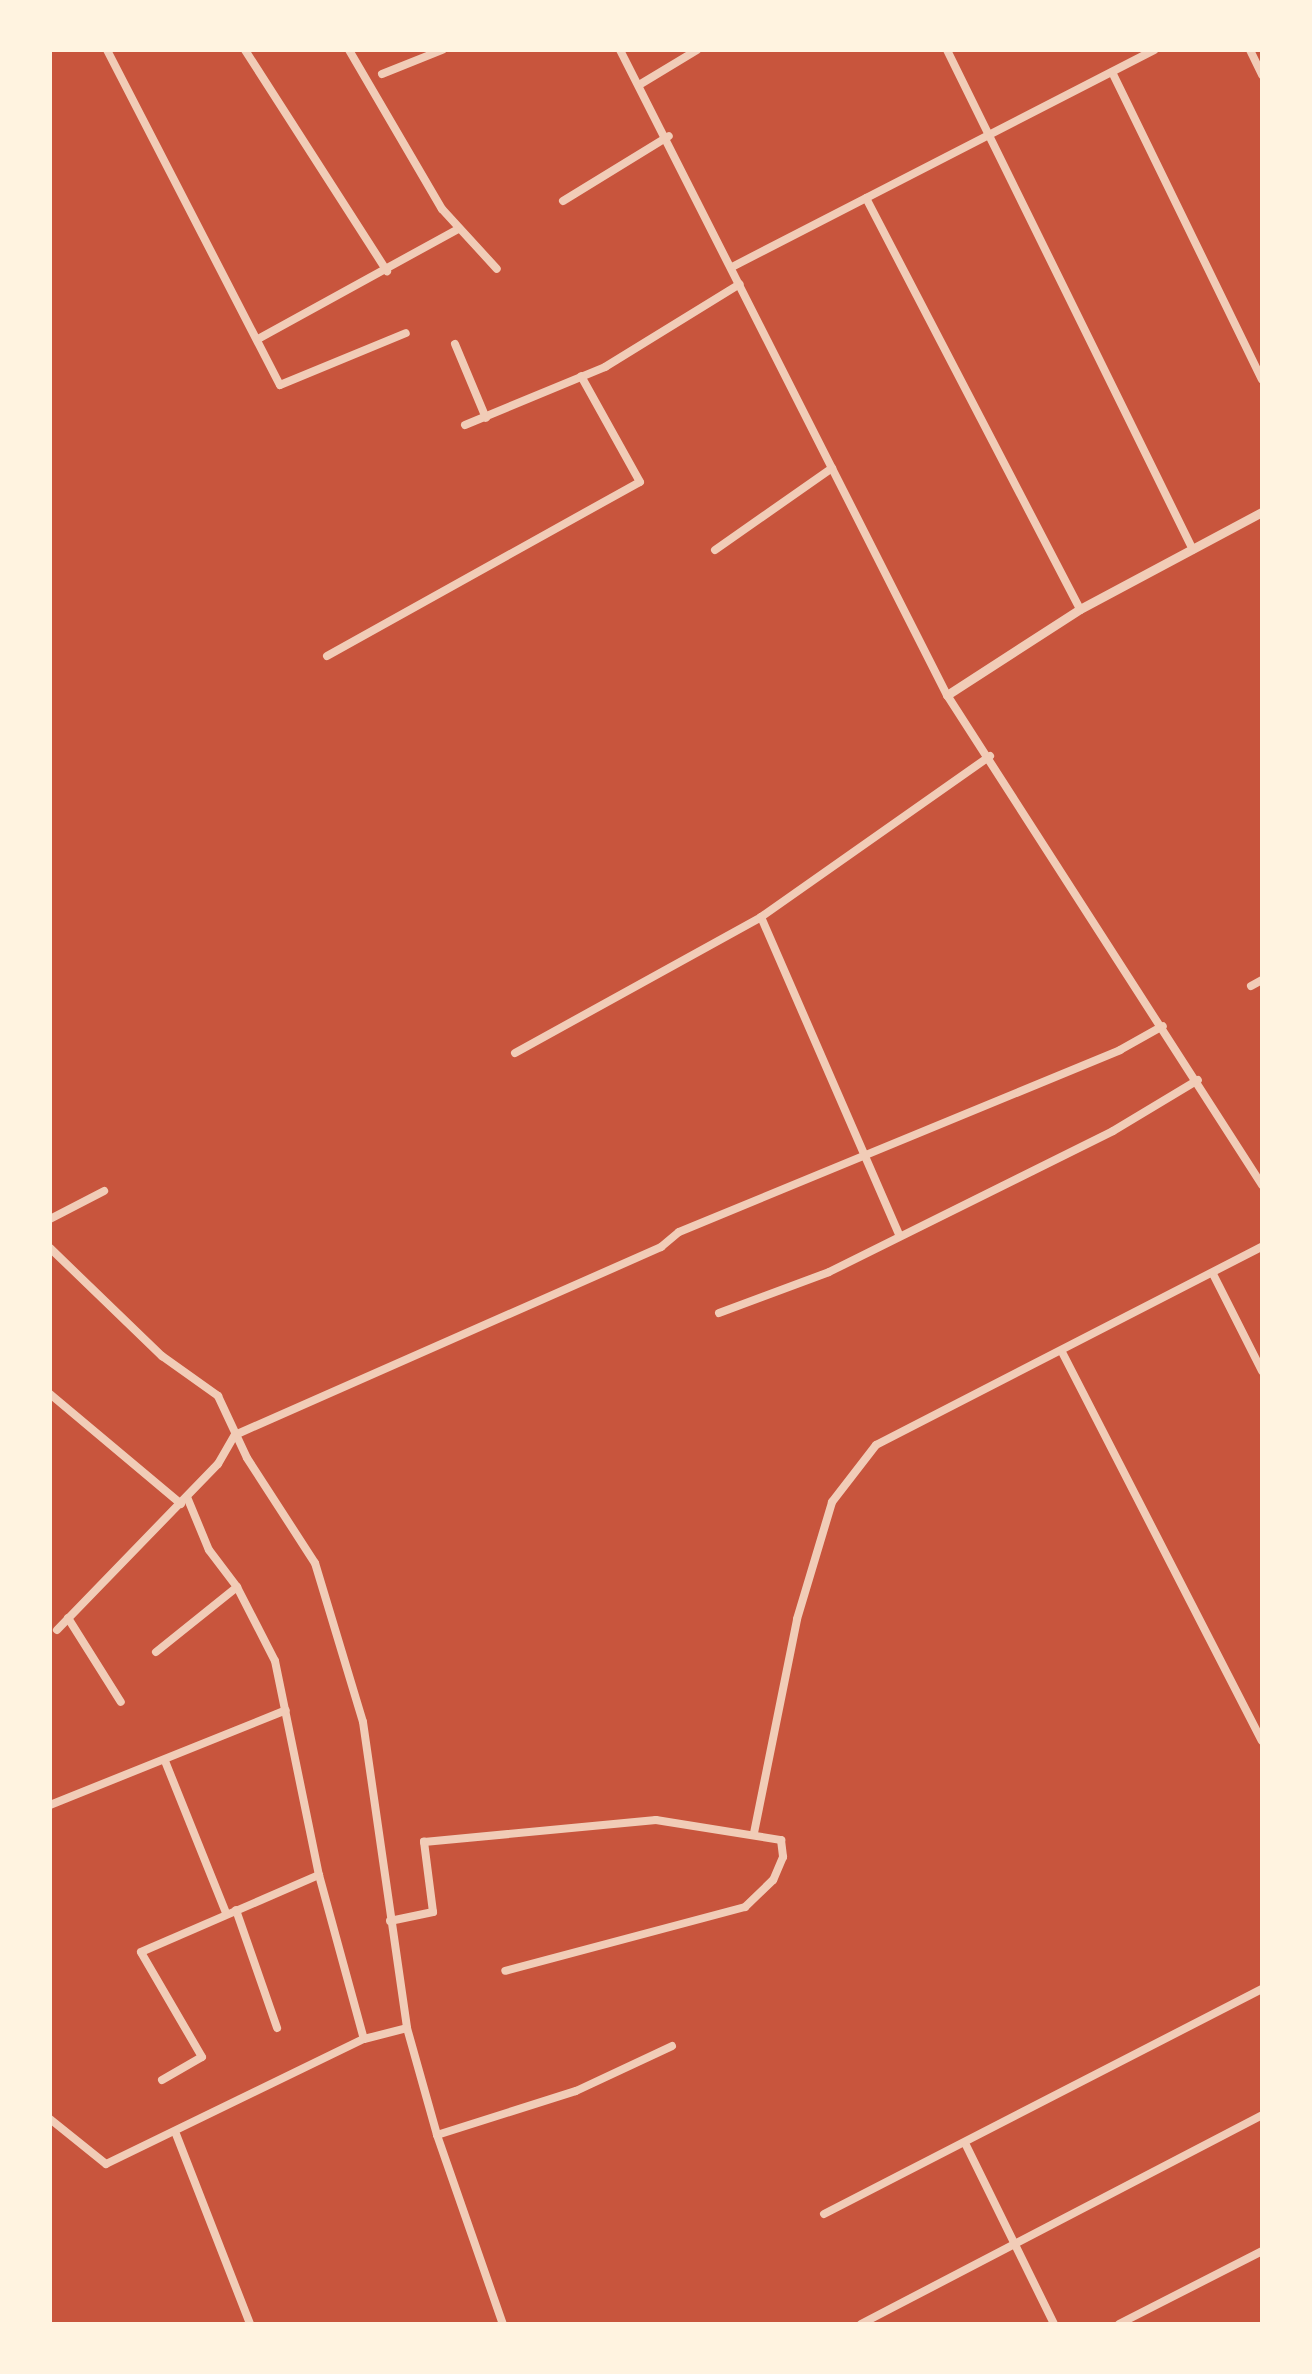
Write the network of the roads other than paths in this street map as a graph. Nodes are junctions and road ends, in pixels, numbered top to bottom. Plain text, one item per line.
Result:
1 (107, 50) edge
2 (245, 50) edge
3 (349, 50) edge
4 (442, 50) edge
5 (620, 50) edge
6 (697, 50) edge
7 (947, 50) edge
8 (1155, 50) edge
9 (1250, 50) edge
10 (1112, 72) junction
11 (382, 74) dead end
12 (1262, 75) edge
13 (640, 85) junction
14 (990, 134) junction
15 (668, 136) junction
16 (866, 198) junction
17 (562, 201) dead end
18 (458, 229) junction
19 (732, 266) junction
20 (497, 269) dead end
21 (387, 271) junction
22 (740, 284) junction
23 (406, 333) dead end
24 (258, 340) junction
25 (455, 344) dead end
26 (581, 376) junction
27 (1262, 378) edge
28 (486, 418) junction
29 (464, 425) dead end
30 (832, 468) junction
31 (1262, 512) edge
32 (715, 550) dead end
33 (1193, 550) junction
34 (1080, 609) junction
35 (327, 656) dead end
36 (947, 695) junction
37 (990, 756) junction
38 (761, 917) junction
39 (1262, 980) edge
40 (1251, 986) dead end
41 (1163, 1026) junction
42 (515, 1054) dead end
43 (1198, 1080) junction
44 (864, 1154) junction
45 (1262, 1185) edge
46 (104, 1191) dead end
47 (50, 1219) edge
48 (900, 1236) junction
49 (1262, 1247) edge
50 (50, 1248) edge
51 (1213, 1274) junction
52 (719, 1314) dead end
53 (1062, 1352) junction
54 (1262, 1371) edge
55 (50, 1394) edge
56 (234, 1435) junction
57 (184, 1501) junction
58 (237, 1587) junction
59 (68, 1618) junction
60 (57, 1630) dead end
61 (156, 1652) dead end
62 (121, 1702) dead end
63 (286, 1710) junction
64 (1262, 1741) edge
65 (166, 1761) junction
66 (50, 1805) edge
67 (754, 1833) junction
68 (319, 1875) junction
69 (231, 1911) junction
70 (390, 1921) junction
71 (505, 1971) dead end
72 (1262, 1989) edge
73 (277, 2028) dead end
74 (408, 2028) junction
75 (364, 2038) junction
76 (672, 2046) dead end
77 (162, 2080) dead end
78 (1262, 2115) edge
79 (50, 2120) edge
80 (176, 2134) junction
81 (437, 2135) junction
82 (965, 2143) junction
83 (824, 2214) dead end
84 (1016, 2242) junction
85 (1262, 2251) edge
86 (1051, 2323) edge
87 (250, 2324) edge
88 (503, 2324) edge
89 (860, 2324) edge
90 (1119, 2324) edge

1 - 24 street
2 - 21 street
3 - 18 street
4 - 11 street
5 - 13 street
6 - 13 street
7 - 14 street
8 - 10 street
9 - 12 street
10 - 14 street
10 - 27 street
13 - 15 street
14 - 16 street
14 - 33 street
15 - 17 street
15 - 19 street
16 - 19 street
16 - 34 street
18 - 20 street
18 - 21 street
19 - 22 street
21 - 24 street
22 - 26 street
22 - 30 street
23 - 24 street
25 - 28 street
26 - 28 street
26 - 35 street
28 - 29 street
30 - 32 street
30 - 36 street
31 - 33 street
33 - 34 street
34 - 36 street
36 - 37 street
37 - 38 street
37 - 41 street
38 - 42 street
38 - 44 street
39 - 40 street
41 - 43 street
41 - 44 street
43 - 45 street
43 - 48 street
44 - 48 street
44 - 56 street
46 - 47 street
48 - 52 street
49 - 51 street
50 - 56 street
51 - 53 street
51 - 54 street
53 - 64 street
53 - 67 street
55 - 57 street
56 - 57 street
56 - 70 street
57 - 58 street
57 - 59 street
58 - 61 street
58 - 63 street
59 - 60 street
59 - 62 street
63 - 65 street
63 - 68 street
65 - 66 street
65 - 69 street
67 - 70 street
67 - 71 street
68 - 69 street
68 - 75 street
69 - 73 street
69 - 77 street
70 - 74 street
72 - 82 street
74 - 75 street
74 - 81 street
75 - 80 street
76 - 81 street
78 - 84 street
79 - 80 street
80 - 87 street
81 - 88 street
82 - 83 street
82 - 84 street
84 - 86 street
84 - 89 street
85 - 90 street

